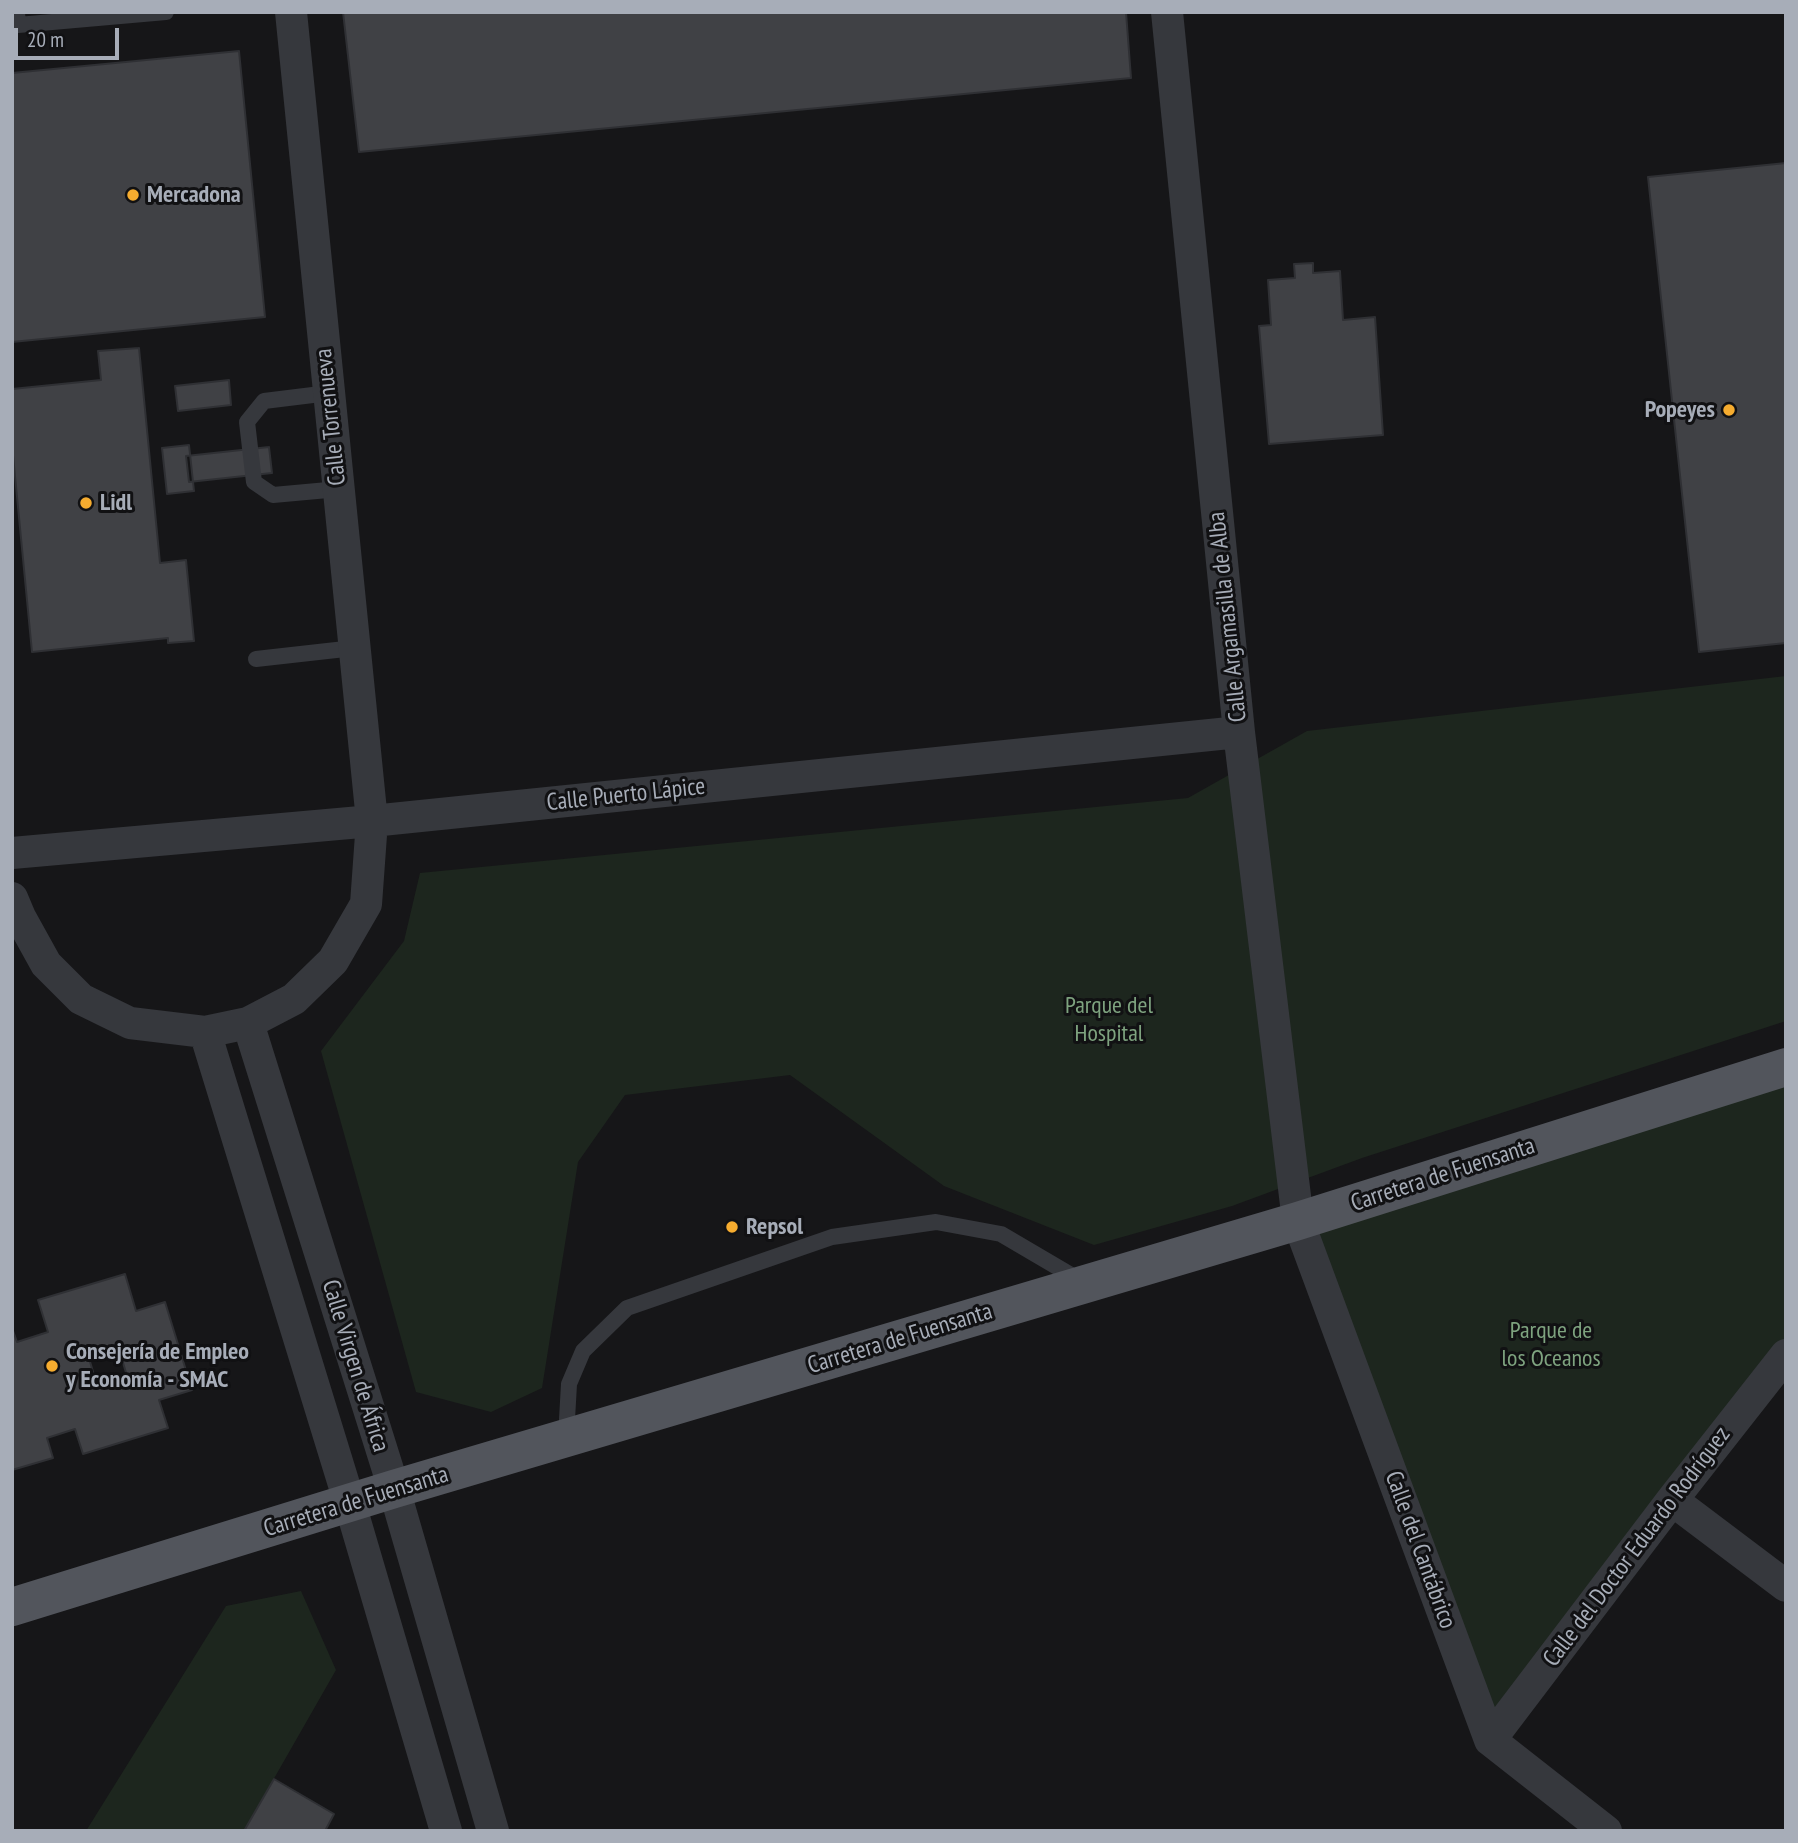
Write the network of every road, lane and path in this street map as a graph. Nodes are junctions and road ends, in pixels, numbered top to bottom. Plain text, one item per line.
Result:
1 (17, 12) edge
2 (166, 12) edge
3 (291, 12) edge
4 (1167, 12) edge
5 (329, 393) junction
6 (339, 489) junction
7 (354, 648) junction
8 (256, 659) dead end
9 (1239, 732) junction
10 (372, 821) junction
11 (12, 853) edge
12 (12, 898) edge
13 (248, 1023) junction
14 (205, 1032) junction
15 (1786, 1067) edge
16 (1298, 1221) junction
17 (1086, 1284) junction
18 (1786, 1355) edge
19 (566, 1438) junction
20 (394, 1489) junction
21 (1672, 1500) junction
22 (350, 1504) junction
23 (1786, 1586) edge
24 (12, 1607) edge
25 (1490, 1740) junction
26 (446, 1831) edge
27 (493, 1831) edge
28 (1606, 1831) edge

1 - 2 lane
3 - 5 street, Calle Torrenueva
4 - 9 street, Calle Argamasilla de Alba
5 - 6 street, Calle Torrenueva
5 - 6 lane
6 - 7 street, Calle Torrenueva
7 - 8 lane
7 - 10 street, Calle Torrenueva
9 - 10 street, Calle Puerto Lápice
9 - 16 street, Calle Argamasilla de Alba
10 - 11 street, Calle Puerto Lápice
10 - 13 street, Calle Torrenueva
12 - 14 street, Calle Torrenueva
13 - 14 street, Calle Torrenueva
13 - 20 street, Calle Virgen de África
14 - 22 street, Calle Virgen de África
15 - 16 main road, Carretera de Fuensanta
16 - 17 main road, Carretera de Fuensanta
16 - 25 street, Calle del Cantábrico
17 - 19 main road, Carretera de Fuensanta
17 - 19 lane
18 - 21 street, Calle del Doctor Eduardo Rodríguez
19 - 20 main road, Carretera de Fuensanta
20 - 22 main road, Carretera de Fuensanta
20 - 27 street, Calle Virgen de África
21 - 23 street
21 - 25 street, Calle del Doctor Eduardo Rodríguez
22 - 24 main road, Carretera de Fuensanta
22 - 26 street, Calle Virgen de África
25 - 28 street

